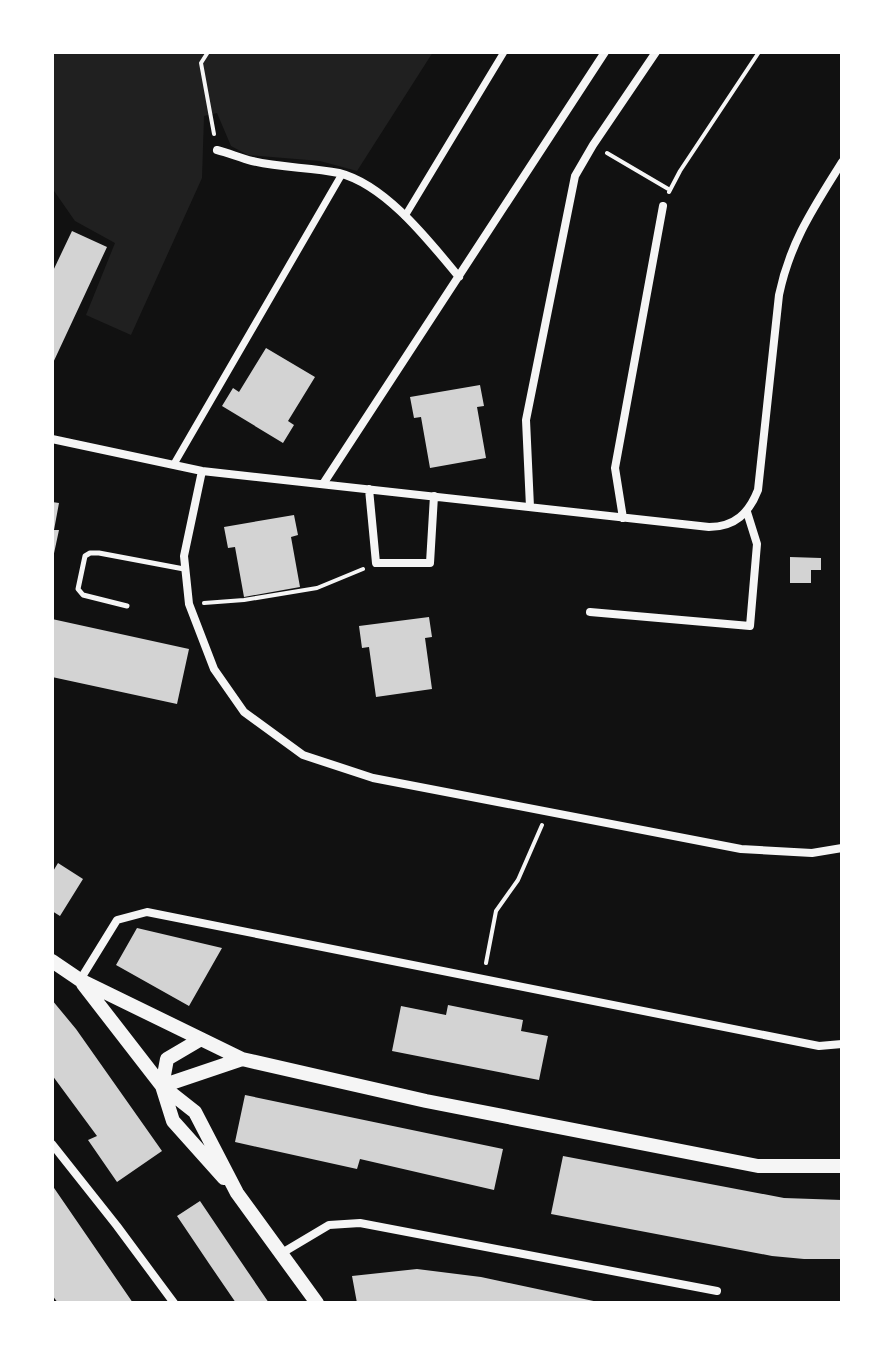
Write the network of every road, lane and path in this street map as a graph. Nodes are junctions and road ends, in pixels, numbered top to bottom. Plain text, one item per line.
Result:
1 (208, 52) edge
2 (504, 52) edge
3 (605, 52) edge
4 (653, 52) edge
5 (759, 52) edge
6 (593, 145) junction
7 (217, 150) joint
8 (842, 162) edge
9 (342, 174) junction
10 (670, 190) junction
11 (663, 206) joint
12 (405, 216) junction
13 (459, 277) junction
14 (52, 439) edge
15 (174, 464) junction
16 (202, 471) junction
17 (323, 484) junction
18 (369, 489) junction
19 (434, 496) junction
20 (530, 507) junction
21 (747, 512) junction
22 (623, 518) junction
23 (376, 563) junction
24 (184, 569) junction
25 (189, 604) junction
26 (127, 606) dead end
27 (590, 612) dead end
28 (548, 812) junction
29 (842, 848) edge
30 (52, 961) edge
31 (483, 978) junction
32 (80, 980) junction
33 (201, 1039) junction
34 (842, 1044) edge
35 (242, 1059) junction
36 (162, 1086) junction
37 (52, 1144) edge
38 (842, 1166) edge
39 (237, 1193) junction
40 (282, 1253) junction
41 (717, 1291) dead end
42 (174, 1303) edge
43 (317, 1303) edge

1 - 7 path
2 - 12 street
3 - 13 street
4 - 6 street
5 - 10 path
6 - 10 path
6 - 20 street
7 - 9 street
8 - 21 street
9 - 12 street
9 - 15 street
10 - 11 path
11 - 22 street
12 - 13 street
13 - 17 street
14 - 15 street
15 - 16 street
16 - 17 street
16 - 24 street
17 - 18 street
18 - 19 street
18 - 23 street
19 - 20 street
19 - 23 street
20 - 22 street
21 - 22 street
21 - 27 street
23 - 25 path
24 - 25 street
24 - 26 lane
25 - 28 street
28 - 29 street
28 - 31 path
30 - 32 street
31 - 32 street
31 - 34 street
32 - 33 street
32 - 36 street
33 - 35 street
33 - 36 street
35 - 36 street
35 - 38 street
36 - 39 street
36 - 39 street
37 - 42 street
39 - 40 street
40 - 41 street
40 - 43 street

